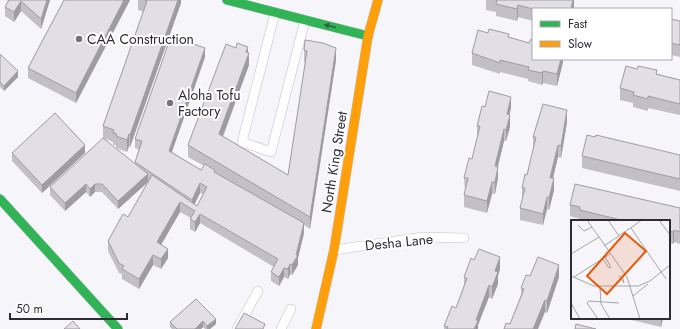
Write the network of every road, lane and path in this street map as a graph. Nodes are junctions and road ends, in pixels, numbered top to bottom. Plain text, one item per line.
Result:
1 (227, 0) edge
2 (378, 0) edge
3 (275, 13) junction
4 (305, 20) junction
5 (368, 36) junction
6 (0, 199) edge
7 (464, 238) dead end
8 (334, 250) junction
9 (258, 291) dead end
10 (291, 309) dead end
11 (118, 329) edge
12 (237, 329) edge
13 (281, 329) edge
14 (316, 329) edge

1 - 3 main road
2 - 5 main road, North King Street
3 - 4 main road
3 - 4 lane
5 -> 4 main road
5 - 8 main road, North King Street
6 - 11 main road
7 - 8 lane, Desha Lane
8 - 14 main road, North King Street
9 - 12 lane
10 - 13 lane

